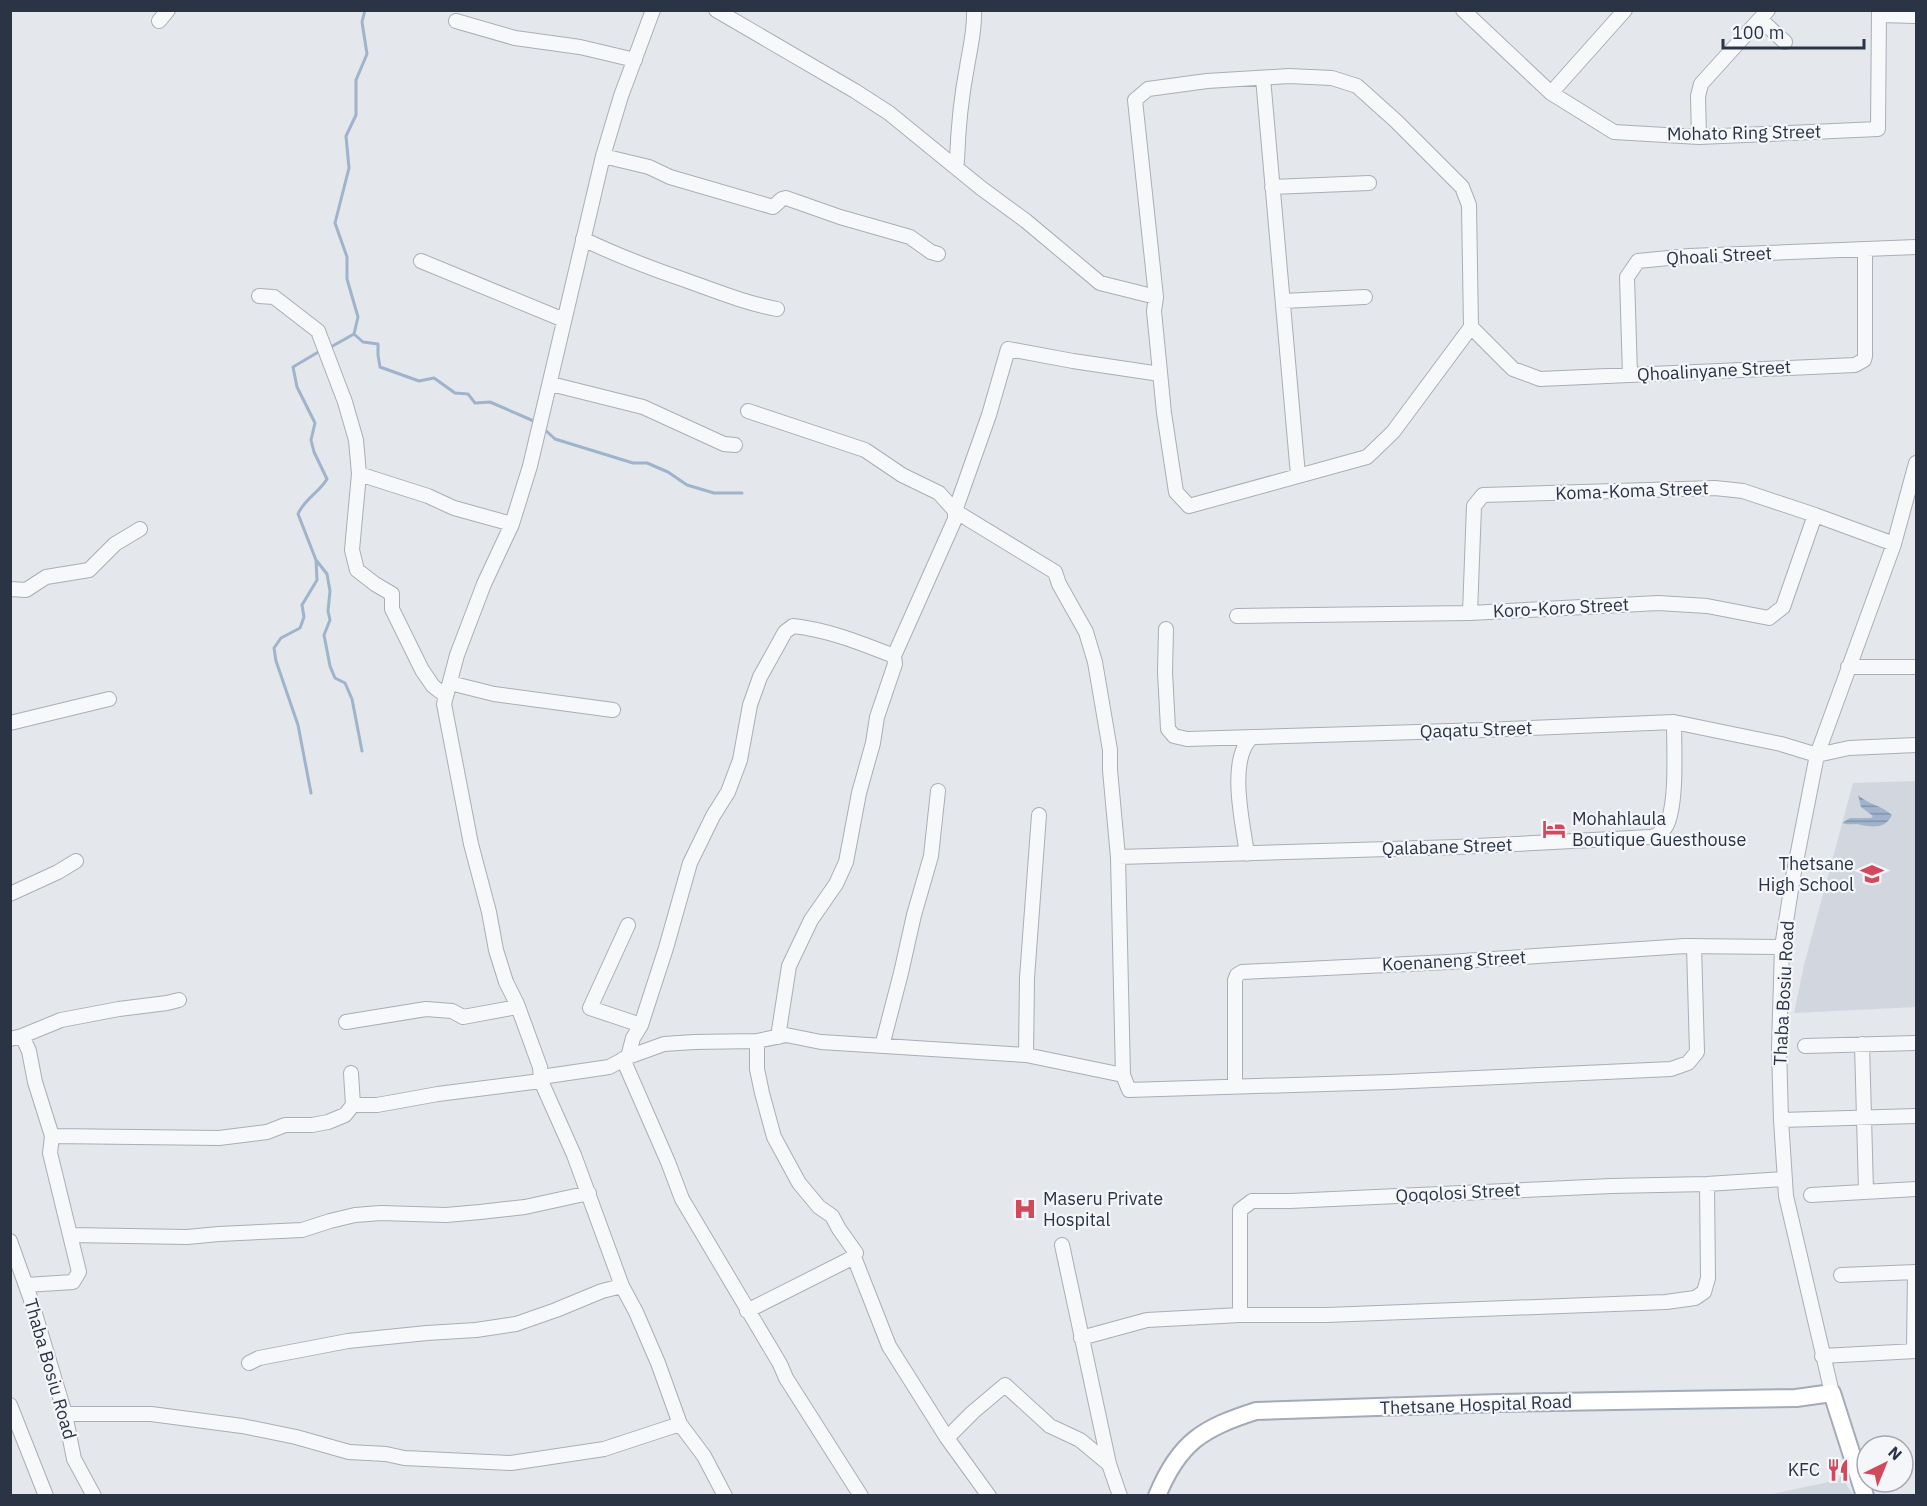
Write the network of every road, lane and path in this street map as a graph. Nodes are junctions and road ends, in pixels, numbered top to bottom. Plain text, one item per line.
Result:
1 (653, 10) edge
2 (716, 10) edge
3 (974, 10) edge
4 (1624, 10) edge
5 (1465, 11) edge
6 (1879, 13) edge
7 (1764, 15) edge
8 (741, 16) edge
9 (1917, 16) edge
10 (456, 21) dead end
11 (1785, 42) dead end
12 (636, 60) junction
13 (1263, 78) junction
14 (1551, 93) junction
15 (1700, 137) junction
16 (603, 156) junction
17 (955, 166) junction
18 (1370, 183) dead end
19 (1272, 187) junction
20 (583, 239) junction
21 (1917, 248) edge
22 (1865, 249) junction
23 (938, 254) dead end
24 (421, 261) dead end
25 (259, 296) dead end
26 (1156, 297) junction
27 (1365, 297) dead end
28 (1283, 301) junction
29 (777, 309) dead end
30 (564, 320) junction
31 (1471, 327) junction
32 (1160, 374) junction
33 (1630, 375) junction
34 (550, 384) junction
35 (748, 411) dead end
36 (735, 445) dead end
37 (1917, 463) edge
38 (359, 474) junction
39 (1298, 475) junction
40 (955, 511) junction
41 (1815, 515) junction
42 (512, 524) junction
43 (140, 529) dead end
44 (1894, 544) junction
45 (10, 589) edge
46 (1470, 613) junction
47 (1237, 616) dead end
48 (1166, 629) dead end
49 (894, 656) junction
50 (1848, 667) junction
51 (1917, 667) edge
52 (448, 690) junction
53 (109, 699) dead end
54 (613, 710) dead end
55 (1674, 722) junction
56 (10, 723) edge
57 (1252, 737) junction
58 (1917, 745) edge
59 (1817, 755) junction
60 (938, 791) dead end
61 (1039, 814) dead end
62 (1247, 854) junction
63 (1118, 857) junction
64 (76, 861) dead end
65 (10, 894) edge
66 (628, 925) dead end
67 (1694, 946) junction
68 (1782, 947) junction
69 (179, 1000) dead end
70 (517, 1007) junction
71 (346, 1022) dead end
72 (641, 1024) junction
73 (778, 1036) junction
74 (16, 1038) edge
75 (757, 1041) junction
76 (1917, 1043) edge
77 (1862, 1044) junction
78 (882, 1046) junction
79 (1806, 1046) dead end
80 (1026, 1055) junction
81 (625, 1058) junction
82 (351, 1073) dead end
83 (1123, 1075) junction
84 (541, 1079) junction
85 (1235, 1086) junction
86 (352, 1105) junction
87 (1917, 1116) edge
88 (1865, 1118) junction
89 (1781, 1120) junction
90 (52, 1136) junction
91 (1784, 1179) junction
92 (1707, 1185) junction
93 (1917, 1189) edge
94 (1866, 1191) junction
95 (589, 1193) junction
96 (1811, 1195) dead end
97 (70, 1236) junction
98 (10, 1241) edge
99 (1062, 1245) dead end
100 (854, 1257) junction
101 (1916, 1272) edge
102 (1841, 1275) dead end
103 (26, 1285) junction
104 (622, 1286) junction
105 (747, 1311) junction
106 (1240, 1315) junction
107 (1081, 1338) junction
108 (1916, 1351) edge
109 (1822, 1356) junction
110 (249, 1363) dead end
111 (1832, 1393) junction
112 (10, 1405) edge
113 (65, 1414) junction
114 (680, 1424) junction
115 (947, 1438) junction
116 (1109, 1464) junction
117 (46, 1496) edge
118 (94, 1496) edge
119 (725, 1496) edge
120 (861, 1496) edge
121 (989, 1496) edge
122 (1120, 1496) edge
123 (1157, 1496) edge
124 (1865, 1496) edge

1 - 12 street
2 - 8 street
3 - 17 street
4 - 14 street
5 - 14 street, Mohato Ring Street
6 - 9 street
6 - 15 street, Mohato Ring Street
7 - 11 street
7 - 15 street
8 - 17 street
10 - 12 street
12 - 16 street
13 - 19 street
13 - 26 street
13 - 31 street
14 - 15 street, Mohato Ring Street
16 - 20 street
16 - 23 street
17 - 26 street
18 - 19 street
19 - 28 street
20 - 29 street
20 - 30 street
21 - 22 street, Qhoali Street
22 - 33 street, Qhoali Street
22 - 33 street, Qhoalinyane Street
24 - 30 street
25 - 38 street
26 - 32 street
27 - 28 street
28 - 39 street
30 - 34 street
31 - 33 street, Qhoalinyane Street
31 - 39 street
32 - 39 street
32 - 40 street
34 - 36 street
34 - 42 street
35 - 40 street
37 - 44 street, Thaba Bosiu Road
38 - 42 street
38 - 52 street
40 - 49 street
40 - 63 street
41 - 44 street, Koma-Koma Street
41 - 46 street, Koro-Koro Street
41 - 46 street, Koma-Koma Street
42 - 52 street
43 - 45 street
44 - 50 street, Thaba Bosiu Road
46 - 47 street, Koro-Koro Street
48 - 57 street, Qaqatu Street
49 - 72 street
49 - 73 street
50 - 51 street
50 - 59 street, Thaba Bosiu Road
52 - 54 street
52 - 70 street
53 - 56 street
55 - 57 street, Qaqatu Street
55 - 59 street, Qaqatu Street
55 - 62 street, Qalabane Street
57 - 62 street
58 - 59 street
59 - 68 street, Thaba Bosiu Road
60 - 78 street
61 - 80 street
62 - 63 street, Qalabane Street
63 - 83 street
64 - 65 street
66 - 72 street
67 - 68 street, Koenaneng Street
67 - 85 street, Koenaneng Street
67 - 85 street
68 - 89 street, Thaba Bosiu Road
69 - 74 street
70 - 71 street
70 - 84 street
72 - 81 street
73 - 75 street
73 - 78 street
74 - 90 street
75 - 81 street
75 - 100 street
76 - 77 street
77 - 79 street
77 - 88 street
78 - 80 street
80 - 83 street
81 - 84 street
81 - 105 street
82 - 86 street
83 - 85 street
84 - 86 street
84 - 95 street
86 - 90 street
87 - 88 street
88 - 89 street
88 - 94 street
89 - 91 street, Thaba Bosiu Road
90 - 97 street
91 - 92 street, Qoqolosi Street
91 - 109 street, Thaba Bosiu Road
92 - 106 street
92 - 106 street, Qoqolosi Street
93 - 94 street
94 - 96 street
95 - 97 street
95 - 104 street
97 - 103 street
98 - 103 street, Thaba Bosiu Road
99 - 107 street
100 - 105 street
100 - 115 street
101 - 102 street
101 - 108 street
103 - 113 street, Thaba Bosiu Road
104 - 110 street
104 - 114 street
105 - 120 street
106 - 107 street
107 - 116 street
108 - 109 street
109 - 111 street, Thaba Bosiu Road
111 - 123 main road, Thetsane Hospital Road
111 - 124 main road, Thaba Bosiu Road
112 - 117 street
113 - 114 street
113 - 118 street, Thaba Bosiu Road
114 - 119 street
115 - 116 street
115 - 121 street
116 - 122 street

